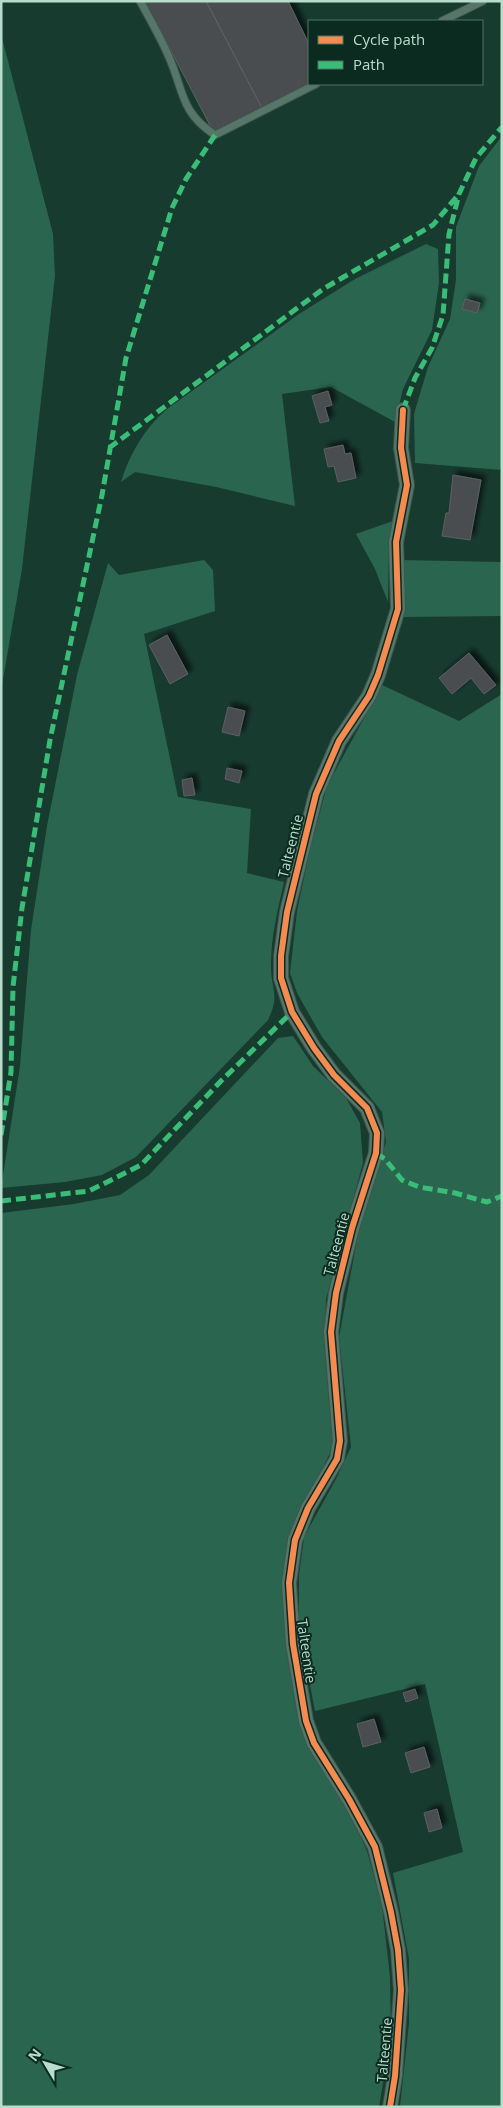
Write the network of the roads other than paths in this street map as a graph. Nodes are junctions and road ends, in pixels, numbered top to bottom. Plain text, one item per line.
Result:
1 (140, 1) edge
2 (482, 1) edge
3 (444, 20) edge
4 (314, 85) edge
5 (403, 410) dead end
6 (390, 2107) edge

1 - 4 lane
2 - 3 lane
5 - 6 street, Talteentie

